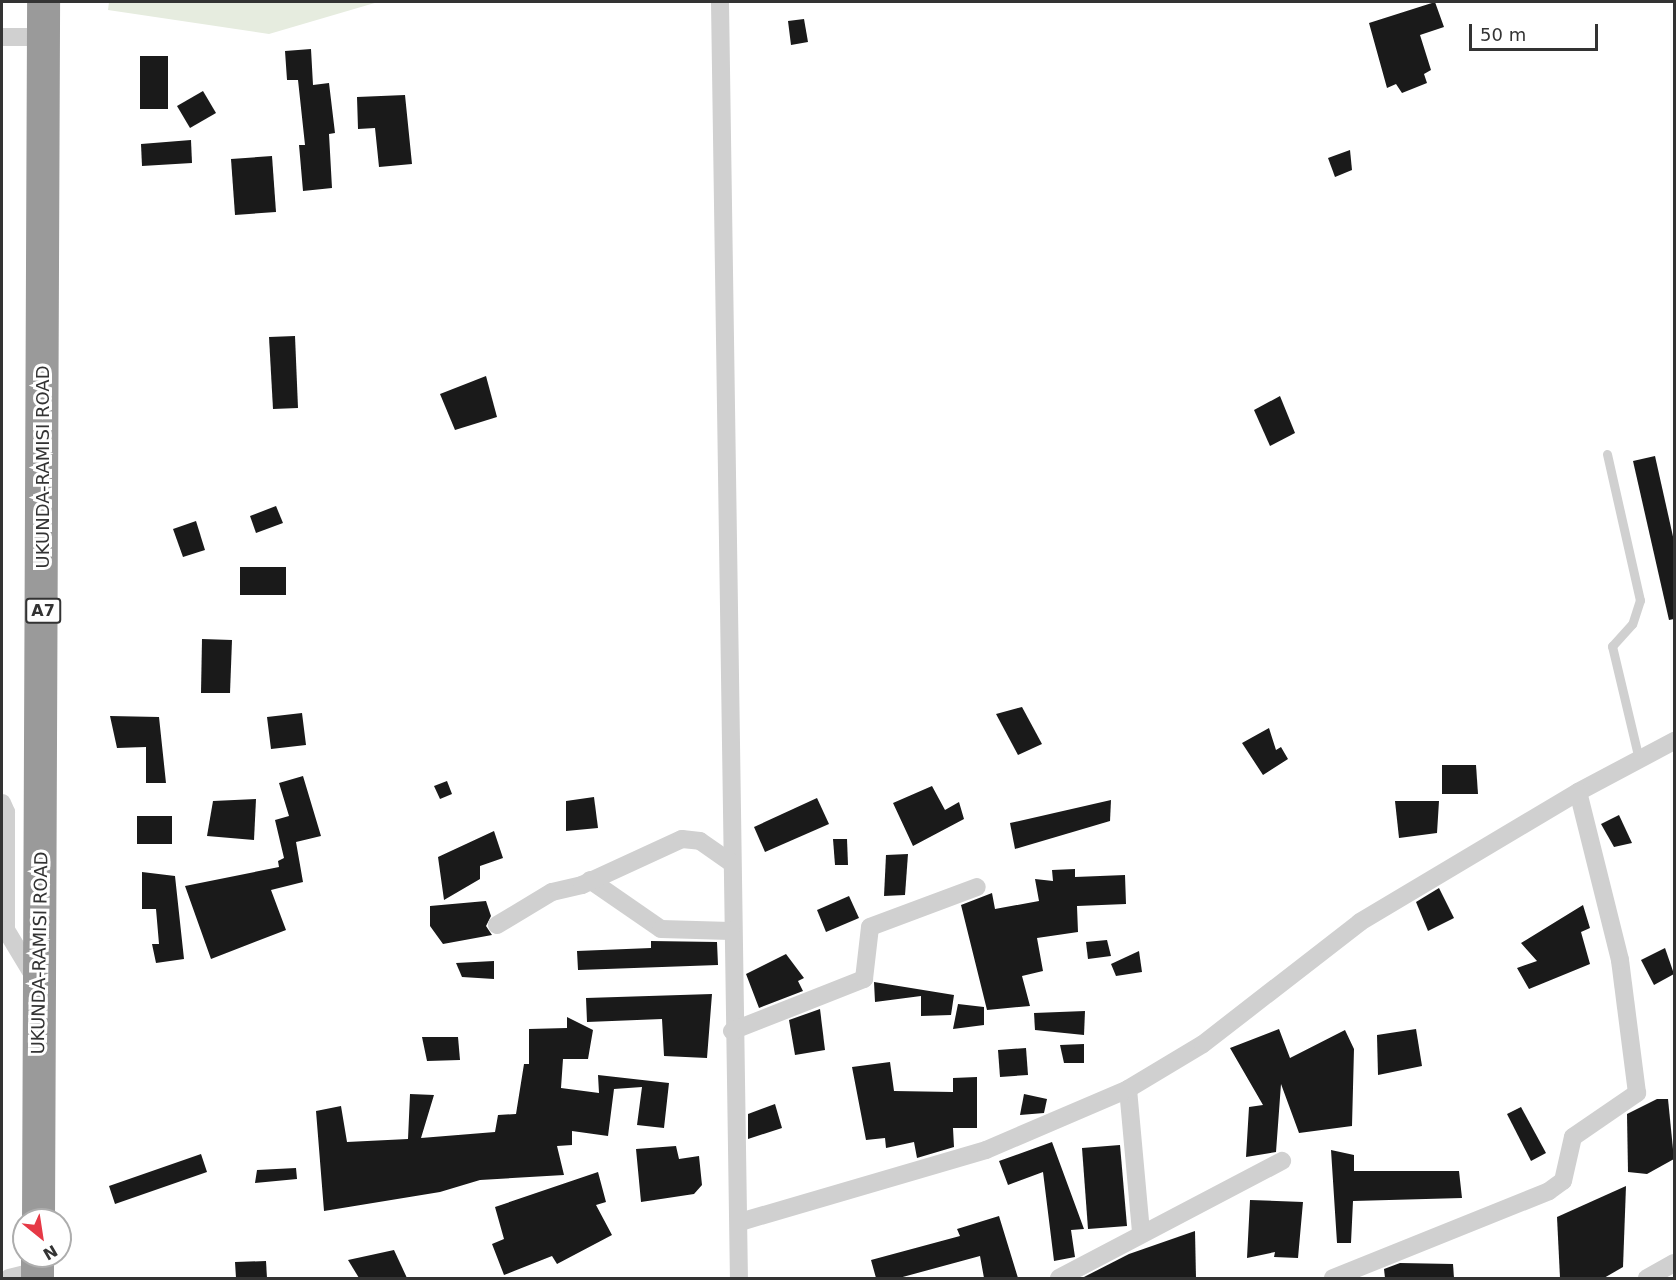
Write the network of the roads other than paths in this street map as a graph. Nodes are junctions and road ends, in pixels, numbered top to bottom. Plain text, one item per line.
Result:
1 (43, 2) edge
2 (720, 2) edge
3 (2, 37) edge
4 (42, 37) junction
5 (1606, 454) dead end
6 (1674, 741) edge
7 (1639, 759) junction
8 (1578, 792) junction
9 (2, 803) edge
10 (730, 862) junction
11 (590, 880) junction
12 (976, 887) dead end
13 (497, 925) dead end
14 (731, 931) junction
15 (40, 986) junction
16 (732, 1031) junction
17 (1128, 1089) junction
18 (1282, 1161) dead end
19 (38, 1208) edge
20 (740, 1222) junction
21 (1141, 1232) junction
22 (1674, 1263) edge
23 (739, 1278) edge
24 (1059, 1278) edge
25 (1333, 1278) edge
26 (1647, 1278) edge

1 - 4 highway, UKUNDA-RAMISI ROAD / A7
2 - 10 street
3 - 4 street
4 - 15 highway, UKUNDA-RAMISI ROAD / A7
5 - 7 lane
6 - 7 street
7 - 8 street
8 - 17 street
8 - 25 street
9 - 15 street
10 - 11 street
10 - 14 street
11 - 13 street
11 - 14 street
12 - 16 street
14 - 16 street
15 - 19 highway, UKUNDA-RAMISI ROAD / A7
16 - 20 street
17 - 20 street
17 - 21 street
18 - 21 street
20 - 23 street
21 - 24 street
22 - 26 street

